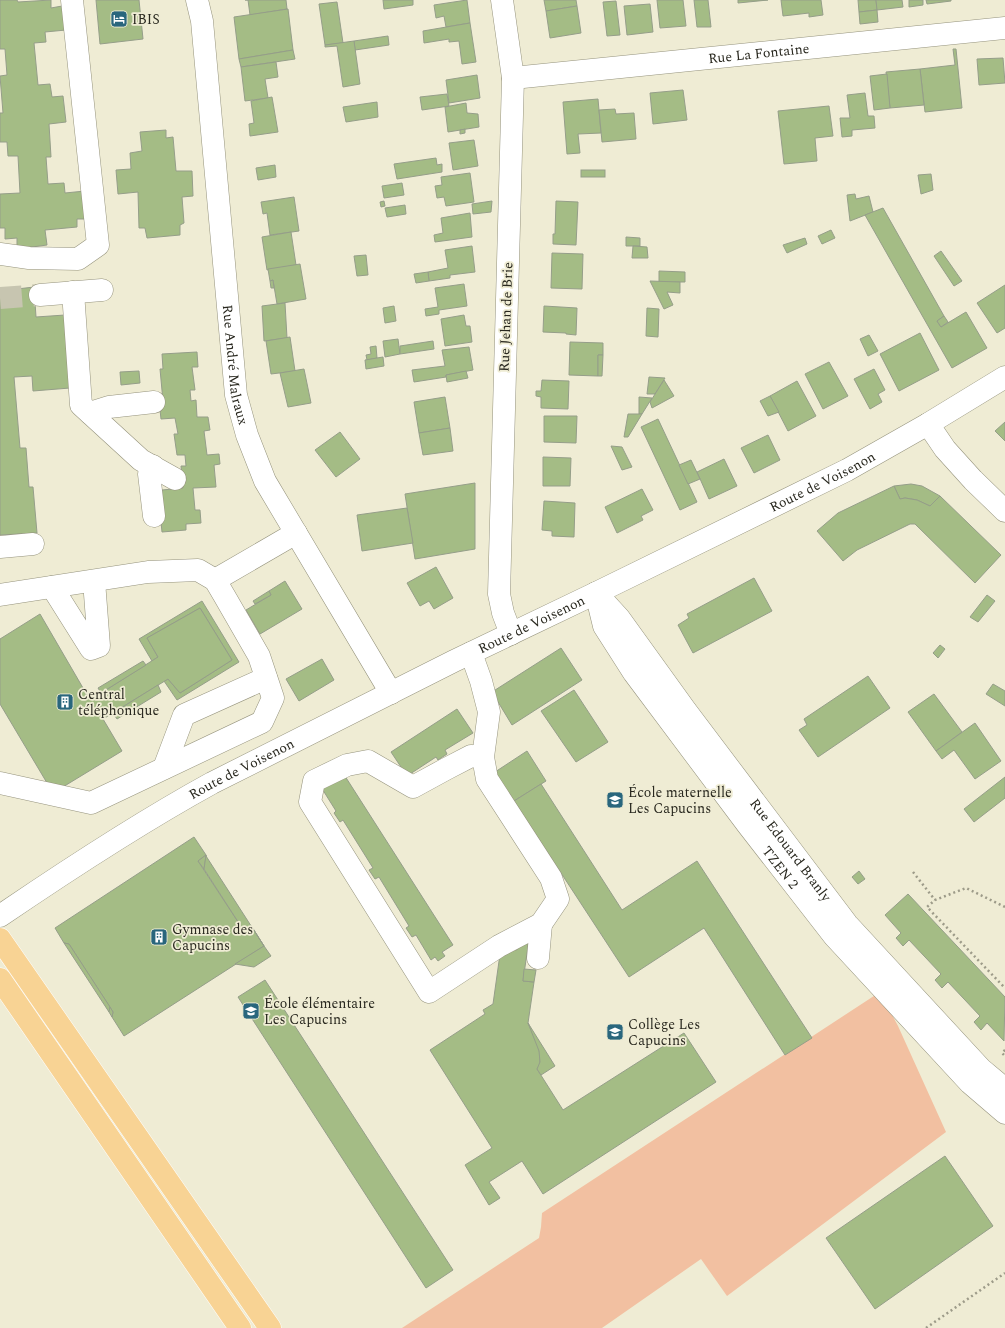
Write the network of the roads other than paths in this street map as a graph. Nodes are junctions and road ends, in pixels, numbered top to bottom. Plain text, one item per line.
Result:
1 (72, 0) edge
2 (197, 0) edge
3 (502, 0) edge
4 (1005, 28) edge
5 (513, 78) junction
6 (0, 254) edge
7 (78, 259) junction
8 (86, 291) junction
9 (40, 295) tunnel mouth
10 (1005, 377) edge
11 (154, 402) dead end
12 (90, 413) junction
13 (928, 424) junction
14 (153, 466) junction
15 (175, 479) dead end
16 (1005, 511) edge
17 (154, 516) dead end
18 (296, 533) junction
19 (34, 544) dead end
20 (0, 547) edge
21 (94, 580) junction
22 (215, 580) junction
23 (52, 587) junction
24 (596, 593) junction
25 (0, 595) edge
26 (511, 634) junction
27 (471, 653) junction
28 (266, 678) junction
29 (391, 693) junction
30 (483, 757) junction
31 (164, 768) junction
32 (0, 783) edge
33 (0, 916) edge
34 (540, 924) junction
35 (0, 939) edge
36 (538, 958) dead end
37 (0, 979) edge
38 (1005, 1089) edge
39 (1005, 1112) edge
40 (240, 1328) edge
41 (270, 1328) edge

1 - 7 street
2 - 18 street, Rue André Malraux
3 - 5 street, Rue Jehan de Brie
4 - 5 street, Rue La Fontaine
5 - 26 street, Rue Jehan de Brie
6 - 7 street
7 - 8 street
8 - 9 street
8 - 12 street
10 - 13 street, Route de Voisenon
11 - 12 street
12 - 14 street
13 - 16 street
13 - 24 street, Route de Voisenon
14 - 15 street
14 - 17 street
18 - 22 street
18 - 29 street, Rue André Malraux
19 - 20 street
21 - 22 street
21 - 23 street
21 - 23 street
22 - 28 street
23 - 25 street
24 - 26 street, Route de Voisenon
24 - 38 street, Rue Edouard Branly
24 - 39 street, TZEN 2
26 - 27 street, Route de Voisenon
27 - 29 street, Route de Voisenon
27 - 30 street
28 - 31 street
28 - 31 street
29 - 33 street, Route de Voisenon
30 - 34 street
30 - 34 street
31 - 32 street
34 - 36 street
35 - 41 main road
37 - 40 main road

